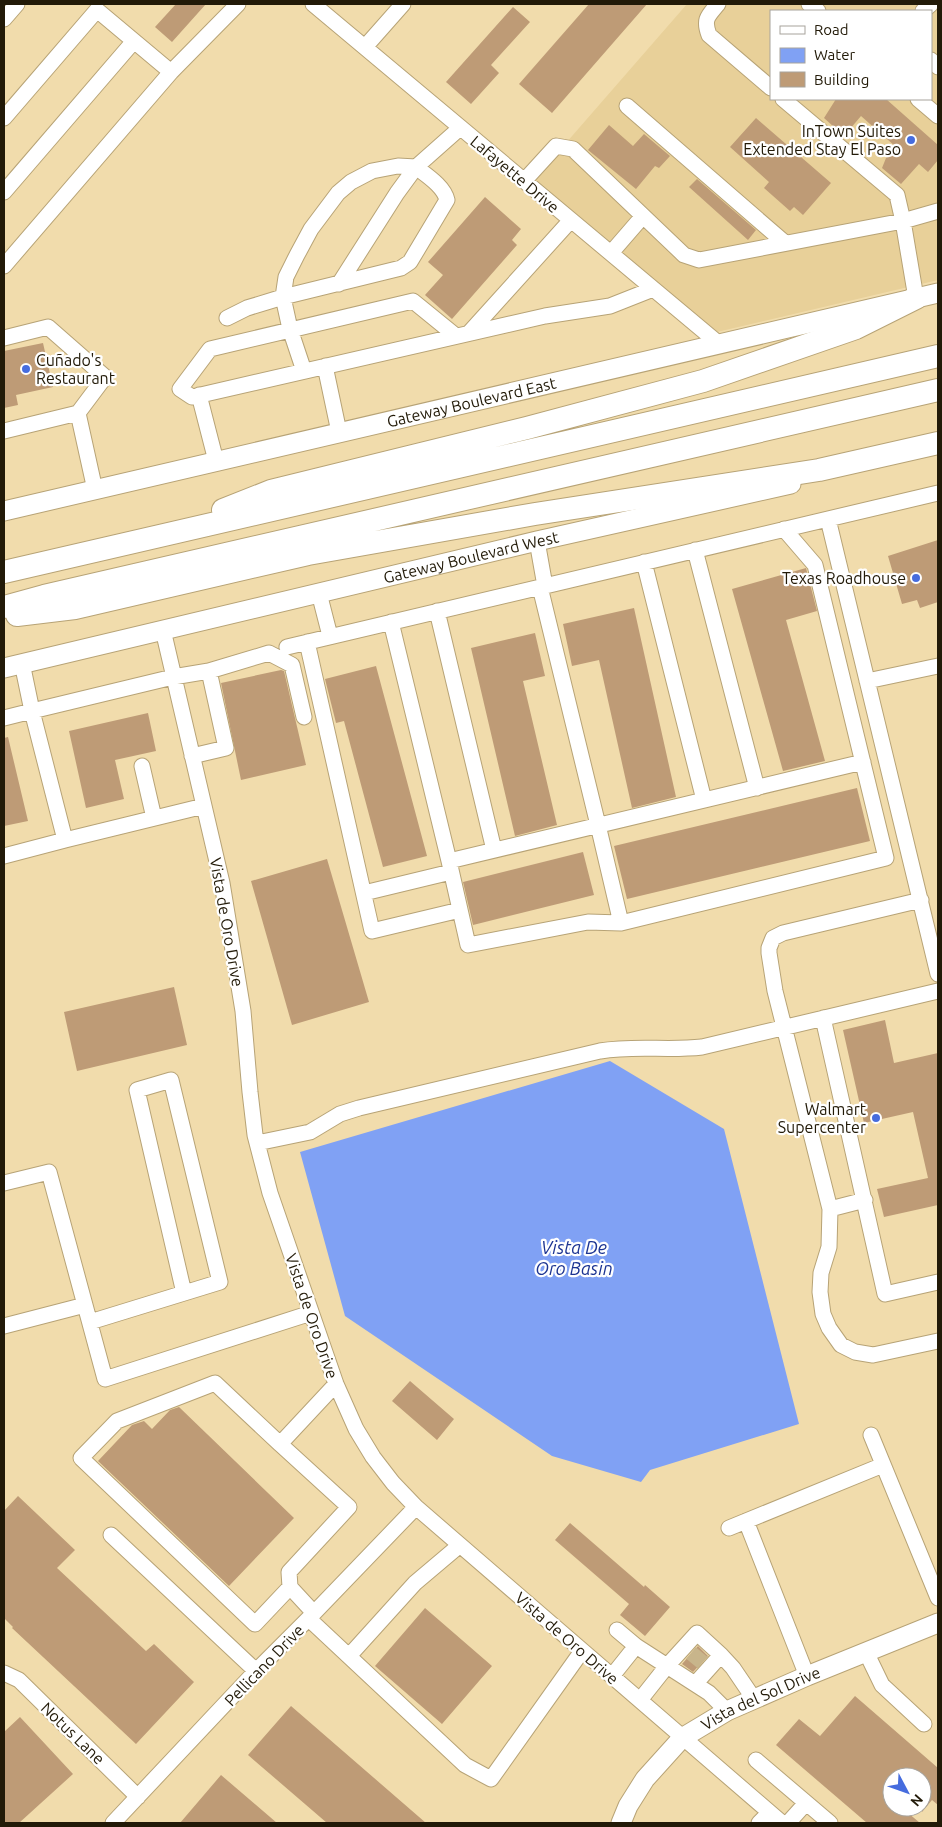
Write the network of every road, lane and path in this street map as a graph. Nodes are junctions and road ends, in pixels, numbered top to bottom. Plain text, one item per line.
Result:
1 (17, 4) edge
2 (238, 4) edge
3 (313, 4) edge
4 (403, 4) edge
5 (718, 4) edge
6 (94, 7) edge
7 (4, 19) edge
8 (134, 41) junction
9 (365, 48) junction
10 (172, 72) junction
11 (770, 87) edge
12 (784, 100) edge
13 (919, 100) edge
14 (627, 106) dead end
15 (938, 116) edge
16 (4, 118) edge
17 (460, 128) junction
18 (416, 167) junction
19 (524, 181) junction
20 (4, 192) edge
21 (938, 211) edge
22 (643, 216) junction
23 (571, 220) junction
24 (903, 221) junction
25 (786, 243) junction
26 (611, 253) junction
27 (4, 266) edge
28 (339, 284) junction
29 (653, 289) junction
30 (938, 293) edge
31 (283, 297) junction
32 (916, 298) junction
33 (227, 318) dead end
34 (290, 329) junction
35 (463, 335) junction
36 (4, 338) edge
37 (718, 343) junction
38 (938, 356) edge
39 (325, 366) junction
40 (304, 371) junction
41 (938, 390) edge
42 (199, 395) junction
43 (78, 413) junction
44 (4, 430) edge
45 (339, 432) junction
46 (938, 443) edge
47 (938, 451) edge
48 (216, 461) junction
49 (95, 490) junction
50 (938, 493) edge
51 (4, 511) edge
52 (828, 519) junction
53 (784, 529) junction
54 (150, 538) junction
55 (537, 541) junction
56 (695, 550) junction
57 (644, 562) junction
58 (4, 572) edge
59 (542, 586) junction
60 (319, 593) junction
61 (4, 607) edge
62 (437, 611) junction
63 (4, 616) edge
64 (391, 622) junction
65 (163, 630) junction
66 (330, 636) junction
67 (307, 642) junction
68 (287, 647) dead end
69 (13, 665) edge
70 (938, 666) edge
71 (209, 671) junction
72 (173, 677) junction
73 (868, 681) junction
74 (32, 711) junction
75 (304, 717) dead end
76 (4, 718) edge
77 (192, 756) junction
78 (863, 762) junction
79 (142, 766) dead end
80 (757, 788) junction
81 (704, 800) junction
82 (204, 806) junction
83 (154, 818) junction
84 (598, 826) junction
85 (65, 840) junction
86 (494, 850) junction
87 (4, 856) edge
88 (450, 867) junction
89 (364, 893) junction
90 (920, 900) junction
91 (460, 910) junction
92 (621, 923) junction
93 (938, 974) edge
94 (938, 991) edge
95 (823, 1018) junction
96 (785, 1026) junction
97 (257, 1143) junction
98 (4, 1183) edge
99 (865, 1200) junction
100 (830, 1209) junction
101 (938, 1282) edge
102 (184, 1293) junction
103 (85, 1305) junction
104 (311, 1313) junction
105 (90, 1322) junction
106 (4, 1326) edge
107 (938, 1341) edge
108 (336, 1384) junction
109 (871, 1435) dead end
110 (280, 1444) junction
111 (883, 1465) junction
112 (416, 1507) junction
113 (746, 1521) junction
114 (729, 1528) dead end
115 (111, 1535) dead end
116 (460, 1545) junction
117 (290, 1587) junction
118 (938, 1598) edge
119 (312, 1616) junction
120 (938, 1623) edge
121 (618, 1630) dead end
122 (636, 1646) junction
123 (582, 1651) junction
124 (866, 1652) junction
125 (721, 1655) junction
126 (349, 1656) junction
127 (697, 1658) junction
128 (667, 1666) junction
129 (256, 1671) junction
130 (4, 1673) edge
131 (612, 1676) junction
132 (807, 1676) junction
133 (695, 1684) junction
134 (754, 1699) junction
135 (640, 1700) junction
136 (727, 1711) junction
137 (924, 1724) dead end
138 (682, 1738) junction
139 (756, 1760) dead end
140 (138, 1797) junction
141 (806, 1803) junction
142 (764, 1818) edge
143 (113, 1823) edge
144 (621, 1823) edge
145 (782, 1823) edge
146 (788, 1823) edge
147 (830, 1823) edge

1 - 7 street
2 - 10 street
3 - 9 street, Lafayette Drive
4 - 9 street
5 - 11 street
6 - 8 street
6 - 16 street
8 - 10 street
8 - 20 street
9 - 17 street, Lafayette Drive
10 - 27 street
12 - 24 street
13 - 15 street
14 - 25 street
17 - 18 street
17 - 19 street, Lafayette Drive
18 - 28 street
18 - 28 street
18 - 31 street
19 - 22 street
19 - 23 street, Lafayette Drive
21 - 24 street
22 - 25 street
22 - 26 street
23 - 26 street, Lafayette Drive
23 - 35 street
24 - 25 street
24 - 32 street
26 - 29 street, Lafayette Drive
28 - 31 street
29 - 35 street
29 - 37 street, Lafayette Drive
30 - 32 main road, Gateway Boulevard East
31 - 33 street
31 - 34 street
32 - 37 main road, Gateway Boulevard East
32 - 54 highway
34 - 35 street
34 - 40 street
34 - 42 street
35 - 39 street
36 - 43 street
37 - 45 main road, Gateway Boulevard East
38 - 54 highway
39 - 40 street
39 - 45 street
40 - 42 street
41 - 61 highway
42 - 48 street
43 - 44 street
43 - 49 street
45 - 48 main road, Gateway Boulevard East
46 - 63 highway
47 - 55 main road, Gateway Boulevard West
48 - 49 main road, Gateway Boulevard East
49 - 51 main road, Gateway Boulevard East
50 - 52 street
52 - 53 street
52 - 73 street
53 - 56 street
53 - 78 street
54 - 58 highway
55 - 59 street
55 - 60 main road, Gateway Boulevard West
56 - 57 street
56 - 80 street
57 - 59 street
57 - 81 street
59 - 62 street
59 - 84 street
60 - 65 main road, Gateway Boulevard West
60 - 66 street
62 - 64 street
62 - 86 street
64 - 66 street
64 - 88 street
65 - 69 main road, Gateway Boulevard West
65 - 72 street, Vista de Oro Drive
66 - 67 street
67 - 68 street
67 - 89 street
69 - 74 street
70 - 73 street
71 - 72 street
71 - 75 street
71 - 77 street
72 - 74 street
72 - 77 street, Vista de Oro Drive
73 - 90 street
74 - 76 street
74 - 85 street
77 - 82 street, Vista de Oro Drive
78 - 80 street
78 - 92 street
79 - 83 street
80 - 81 street
81 - 84 street
82 - 83 street
82 - 97 street, Vista de Oro Drive
83 - 85 street
84 - 86 street
84 - 92 street
85 - 87 street
86 - 88 street
88 - 89 street
88 - 91 street
89 - 91 street
90 - 93 street
90 - 96 street
91 - 92 street
94 - 95 street
95 - 96 street
95 - 99 street
96 - 97 street
96 - 100 street
97 - 104 street, Vista de Oro Drive
98 - 103 street
99 - 100 street
99 - 101 street
100 - 107 street
102 - 102 street
102 - 105 street
103 - 105 street
103 - 106 street
104 - 105 street
104 - 108 street, Vista de Oro Drive
108 - 110 street
108 - 112 street, Vista de Oro Drive
109 - 111 street
110 - 117 street
110 - 117 street
111 - 113 street
111 - 118 street
112 - 116 street, Vista de Oro Drive
112 - 119 street, Pellicano Drive
113 - 114 street
113 - 132 street
115 - 129 street
116 - 123 street, Vista de Oro Drive
116 - 126 street
117 - 119 street
119 - 126 street
119 - 129 street, Pellicano Drive
120 - 124 main road, Vista del Sol Drive
121 - 122 street
122 - 128 street
122 - 131 street
123 - 126 street
123 - 131 street, Vista de Oro Drive
124 - 132 main road, Vista del Sol Drive
124 - 137 street
125 - 127 street
125 - 127 street
125 - 134 street
127 - 128 street
127 - 133 street
128 - 133 street
128 - 135 street
129 - 140 street, Pellicano Drive
130 - 140 street, Notus Lane
131 - 135 street, Vista de Oro Drive
132 - 134 main road, Vista del Sol Drive
133 - 136 street
134 - 136 main road, Vista del Sol Drive
135 - 138 street, Vista de Oro Drive
136 - 138 main road, Vista del Sol Drive
138 - 142 street, Vista de Oro Drive
138 - 144 main road, Vista del Sol Drive
139 - 141 street
140 - 143 street, Pellicano Drive
141 - 146 street
141 - 147 street
142 - 145 street, Vista de Oro Drive

